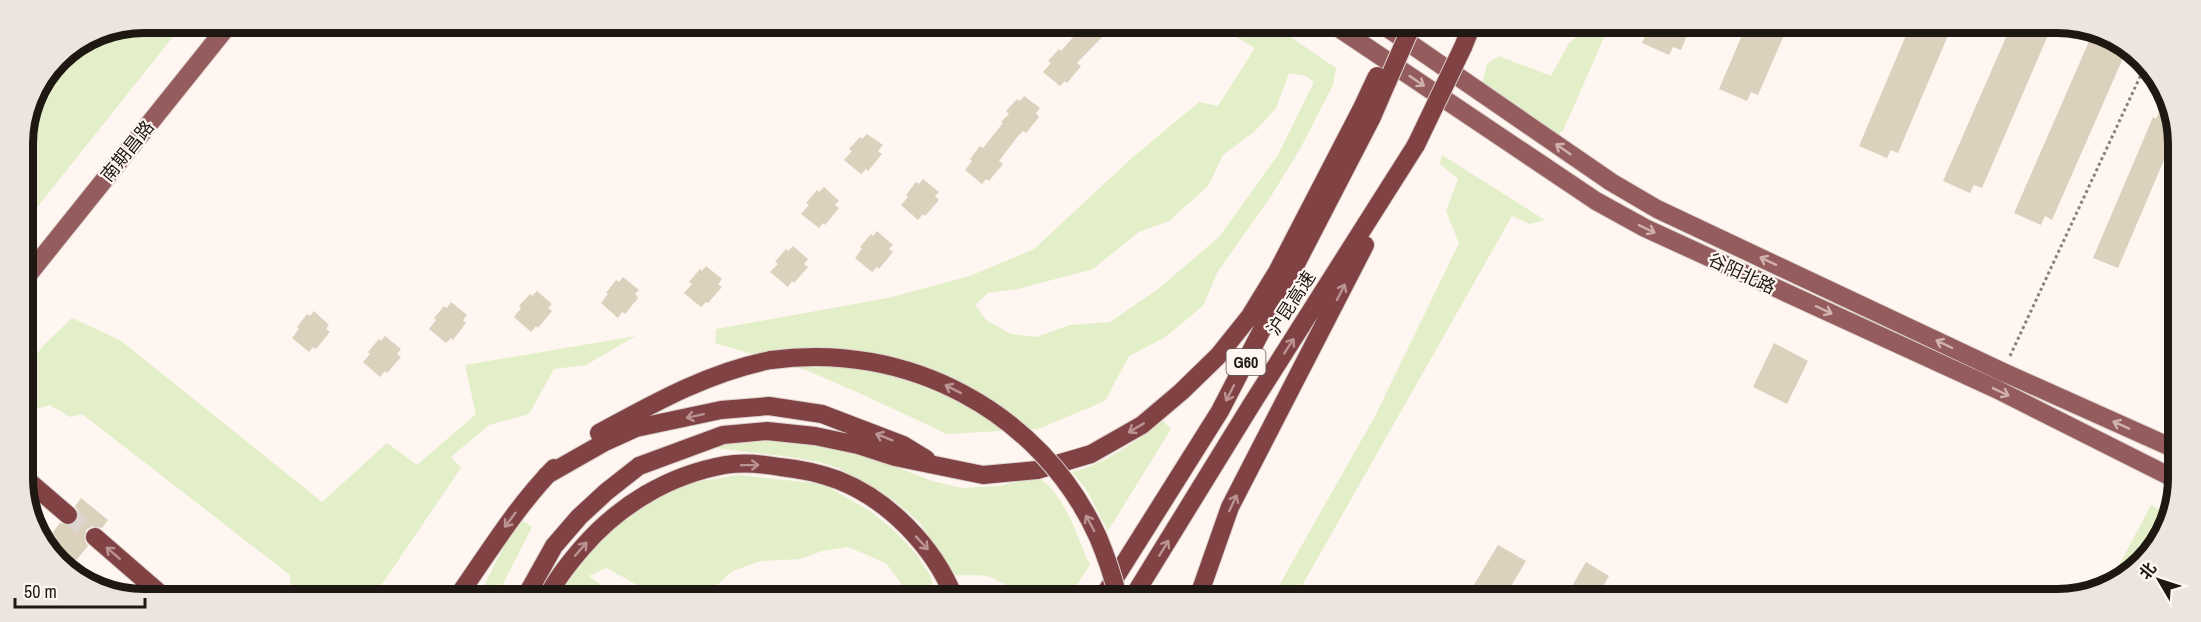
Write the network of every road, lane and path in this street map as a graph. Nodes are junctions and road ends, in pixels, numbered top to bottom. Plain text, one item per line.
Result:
1 (222, 33) edge
2 (1346, 33) edge
3 (1395, 33) edge
4 (1398, 33) edge
5 (1408, 33) edge
6 (1469, 33) edge
7 (2142, 73) edge
8 (1366, 114) junction
9 (1416, 145) junction
10 (33, 269) edge
11 (2003, 372) junction
12 (2168, 446) edge
13 (936, 465) junction
14 (547, 475) junction
15 (2168, 475) edge
16 (33, 485) edge
17 (68, 515) tunnel mouth
18 (95, 537) tunnel mouth
19 (155, 589) edge
20 (463, 589) edge
21 (530, 589) edge
22 (553, 589) edge
23 (951, 589) edge
24 (1108, 589) edge
25 (1116, 589) edge
26 (1138, 589) edge
27 (1201, 589) edge

1 - 10 main road, 南期昌路
2 -> 15 main road, 谷阳北路
11 -> 3 main road, 谷阳北路
4 - 8 highway, bridge
5 - 8 highway, 沪昆高速 / G60, bridge
6 - 9 highway, 沪昆高速 / G60, bridge
7 - 11 path
8 -> 13 highway
8 -> 24 highway, 沪昆高速 / G60
26 -> 9 highway, 沪昆高速 / G60
27 -> 9 highway
12 -> 11 main road, 谷阳北路
13 -> 14 highway
13 - 21 highway
14 -> 20 highway
25 -> 14 highway, bridge
16 - 17 highway
19 -> 18 highway
22 -> 23 highway

